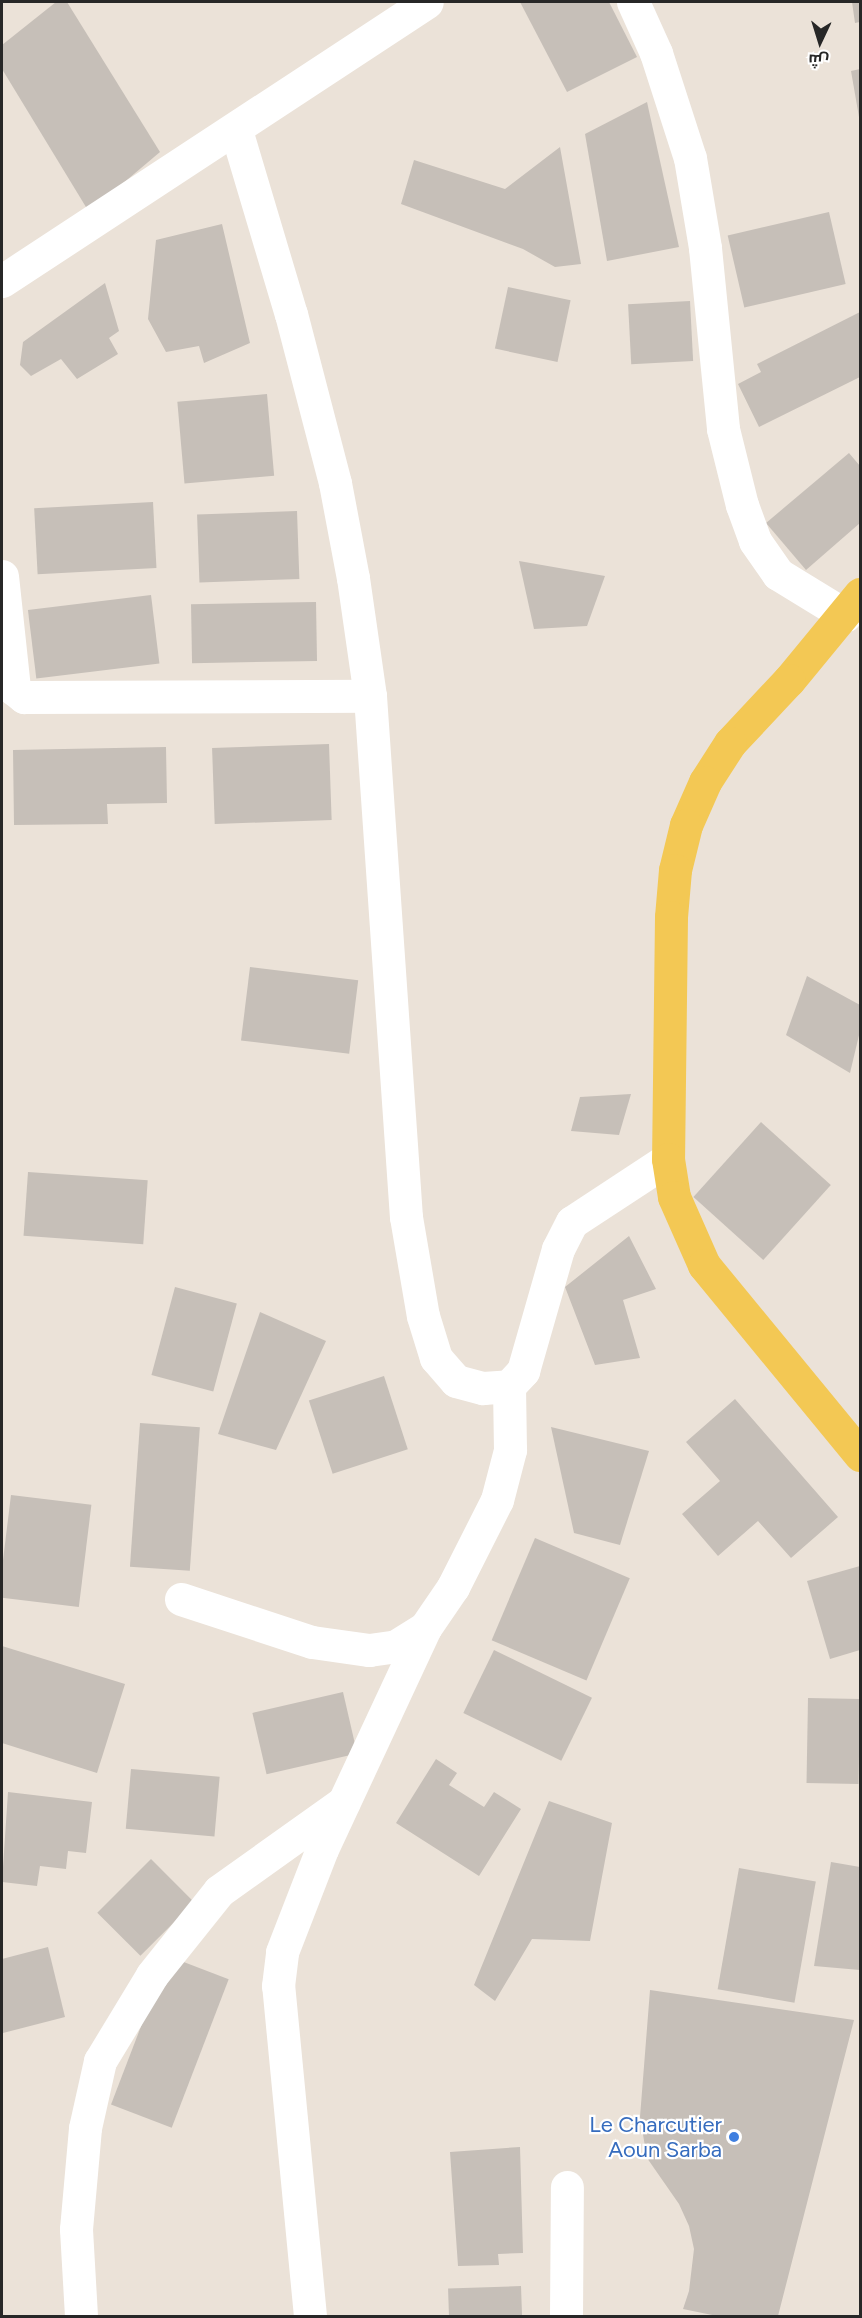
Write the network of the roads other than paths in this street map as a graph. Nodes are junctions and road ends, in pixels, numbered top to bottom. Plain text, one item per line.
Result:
1 (427, 2) edge
2 (633, 2) edge
3 (236, 130) junction
4 (2, 281) edge
5 (2, 576) edge
6 (853, 604) edge
7 (370, 696) junction
8 (668, 1159) junction
9 (509, 1386) junction
10 (861, 1455) edge
11 (181, 1599) dead end
12 (425, 1628) junction
13 (344, 1802) junction
14 (567, 2187) dead end
15 (81, 2316) edge
16 (310, 2316) edge
17 (566, 2316) edge

1 - 3 street
2 - 6 street
3 - 4 street
3 - 7 street
5 - 7 street
6 - 8 main road
7 - 9 street
8 - 9 street
8 - 10 main road
9 - 12 street
11 - 12 street
12 - 13 street
13 - 15 street
13 - 16 street
14 - 17 street

